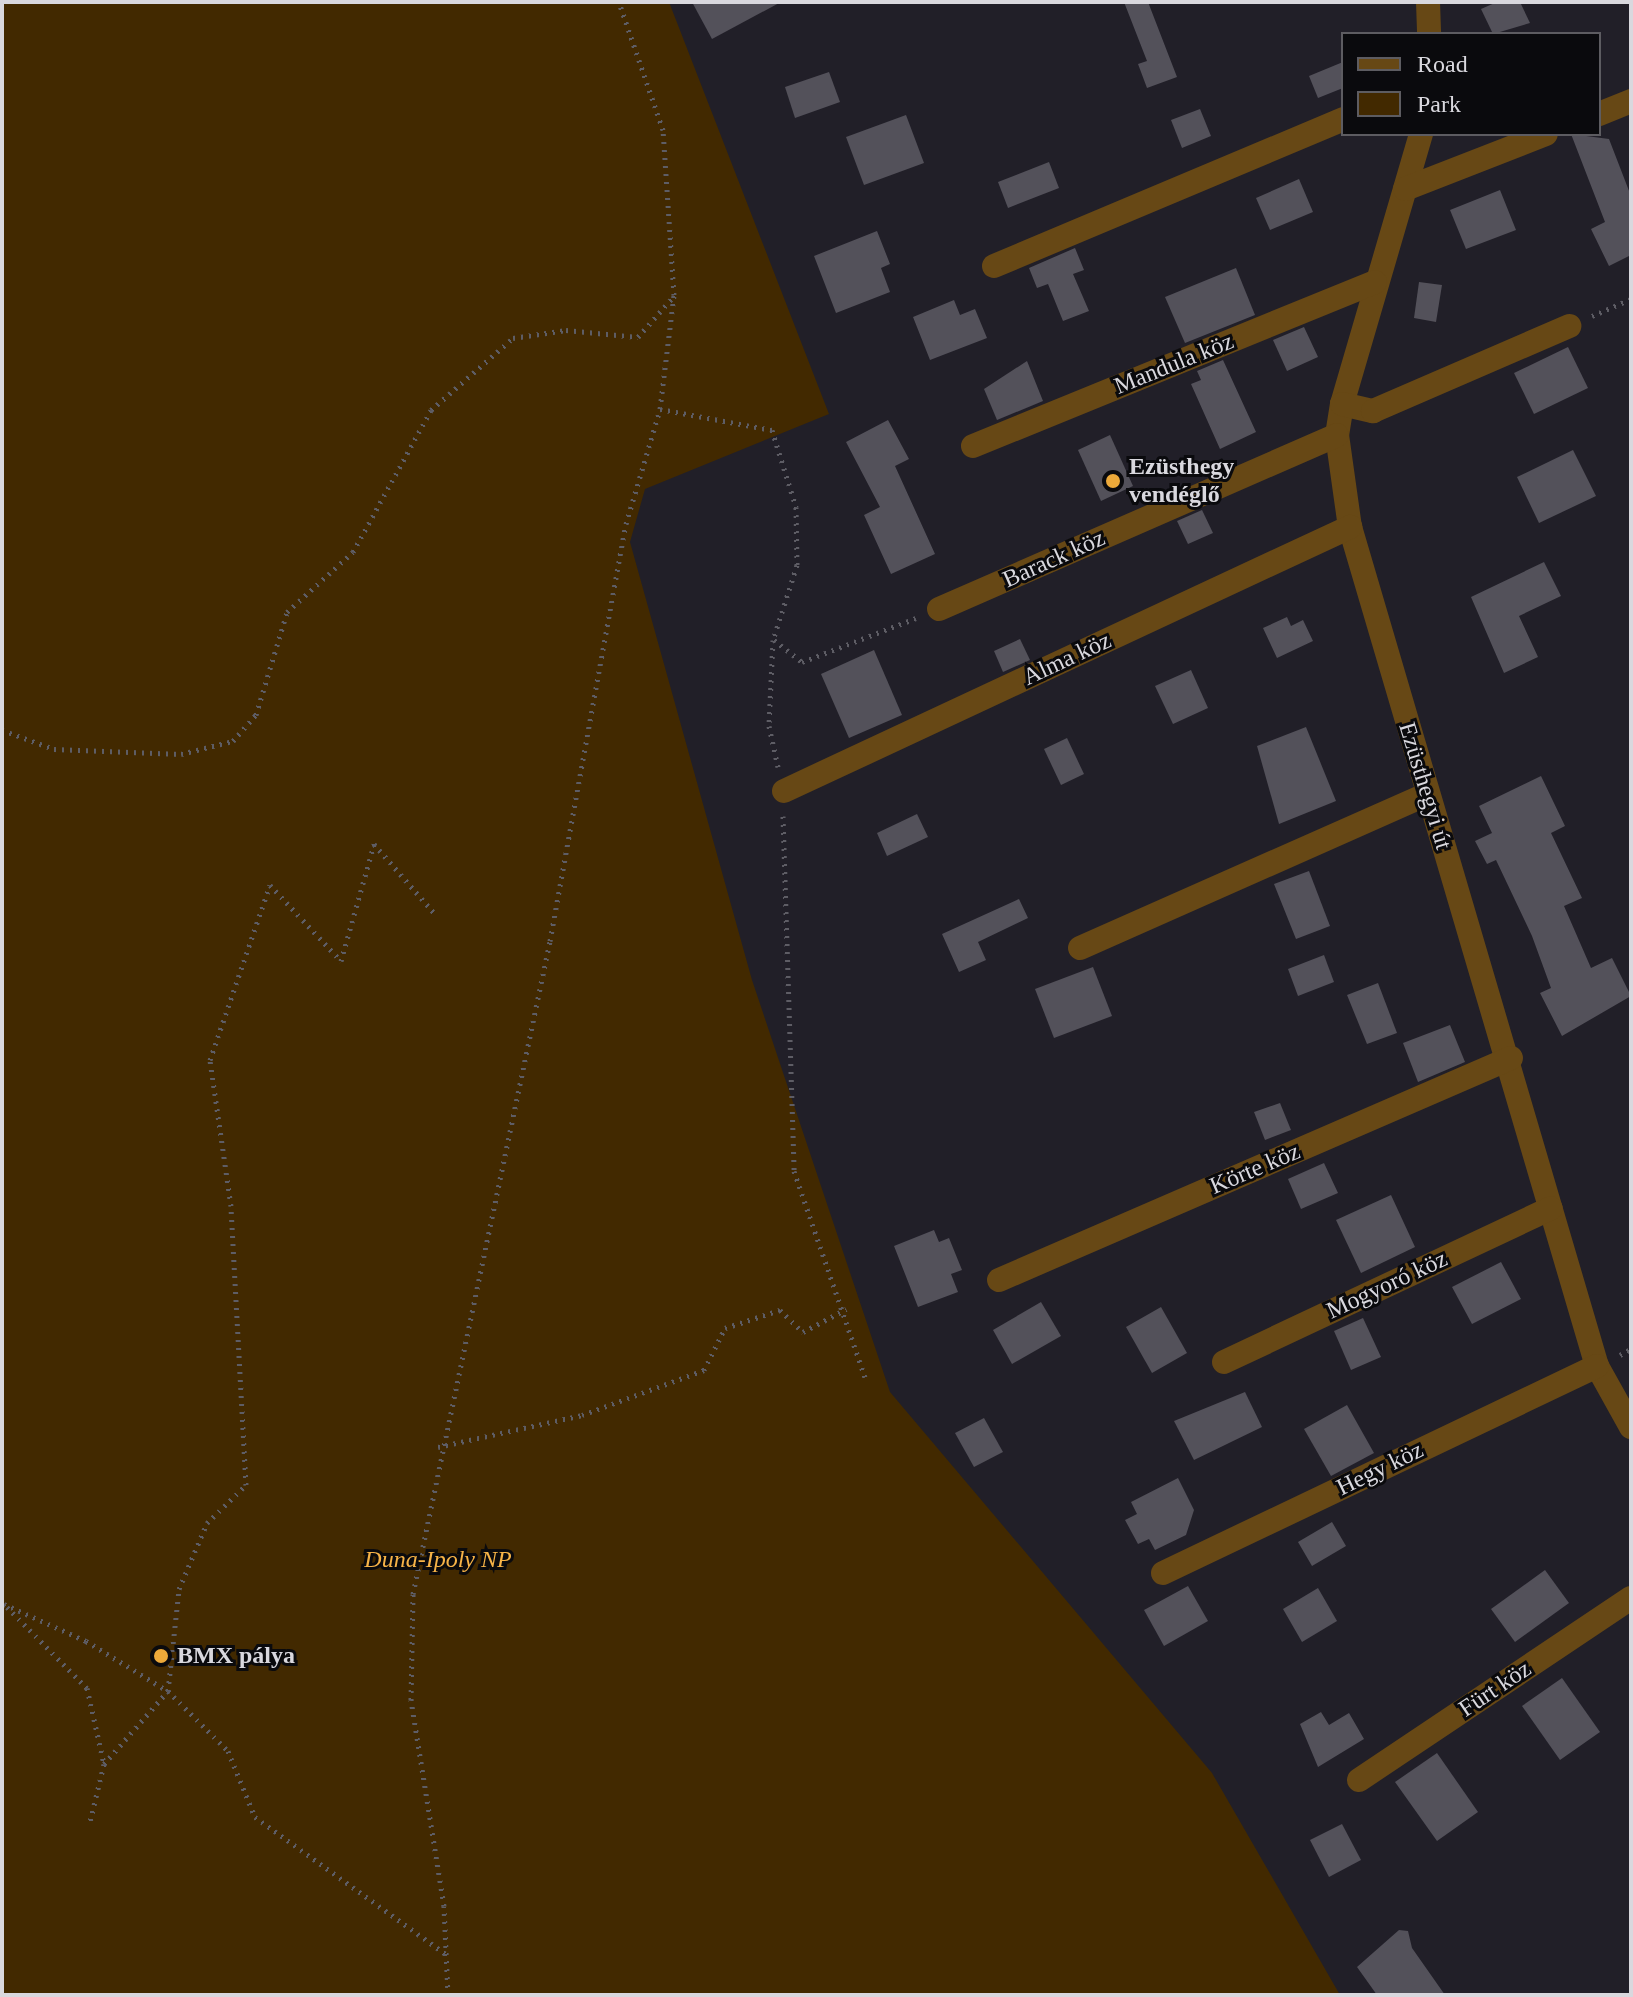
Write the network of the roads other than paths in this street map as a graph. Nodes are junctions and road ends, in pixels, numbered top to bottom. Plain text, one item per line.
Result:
1 (1428, 2) edge
2 (1429, 32) edge
3 (1631, 101) edge
4 (1601, 113) edge
5 (1341, 120) edge
6 (1420, 136) edge
7 (1541, 136) edge
8 (1405, 189) junction
9 (994, 266) dead end
10 (1375, 282) junction
11 (1569, 326) road end
12 (1342, 404) junction
13 (1337, 435) junction
14 (973, 446) dead end
15 (1350, 527) junction
16 (939, 609) road end
17 (784, 791) road end
18 (1426, 795) junction
19 (1080, 948) dead end
20 (1511, 1058) junction
21 (1551, 1208) junction
22 (999, 1280) dead end
23 (1224, 1362) dead end
24 (1597, 1366) junction
25 (1631, 1427) edge
26 (1163, 1573) dead end
27 (1631, 1598) edge
28 (1359, 1780) dead end

1 - 2 street
3 - 4 street
5 - 9 street
6 - 8 street, Ezüsthegyi út
7 - 8 street
8 - 10 street, Ezüsthegyi út
10 - 12 street, Ezüsthegyi út
10 - 14 street, Mandula köz
11 - 12 street
12 - 13 street, Ezüsthegyi út
13 - 15 street, Ezüsthegyi út
13 - 16 street, Barack köz
15 - 17 street, Alma köz
15 - 18 street, Ezüsthegyi út
18 - 19 street
18 - 20 street, Ezüsthegyi út
20 - 21 street, Ezüsthegyi út
20 - 22 street, Körte köz
21 - 23 street, Mogyoró köz
21 - 24 street, Ezüsthegyi út
24 - 25 street, Ezüsthegyi út
24 - 26 street, Hegy köz
27 - 28 street, Fürt köz

